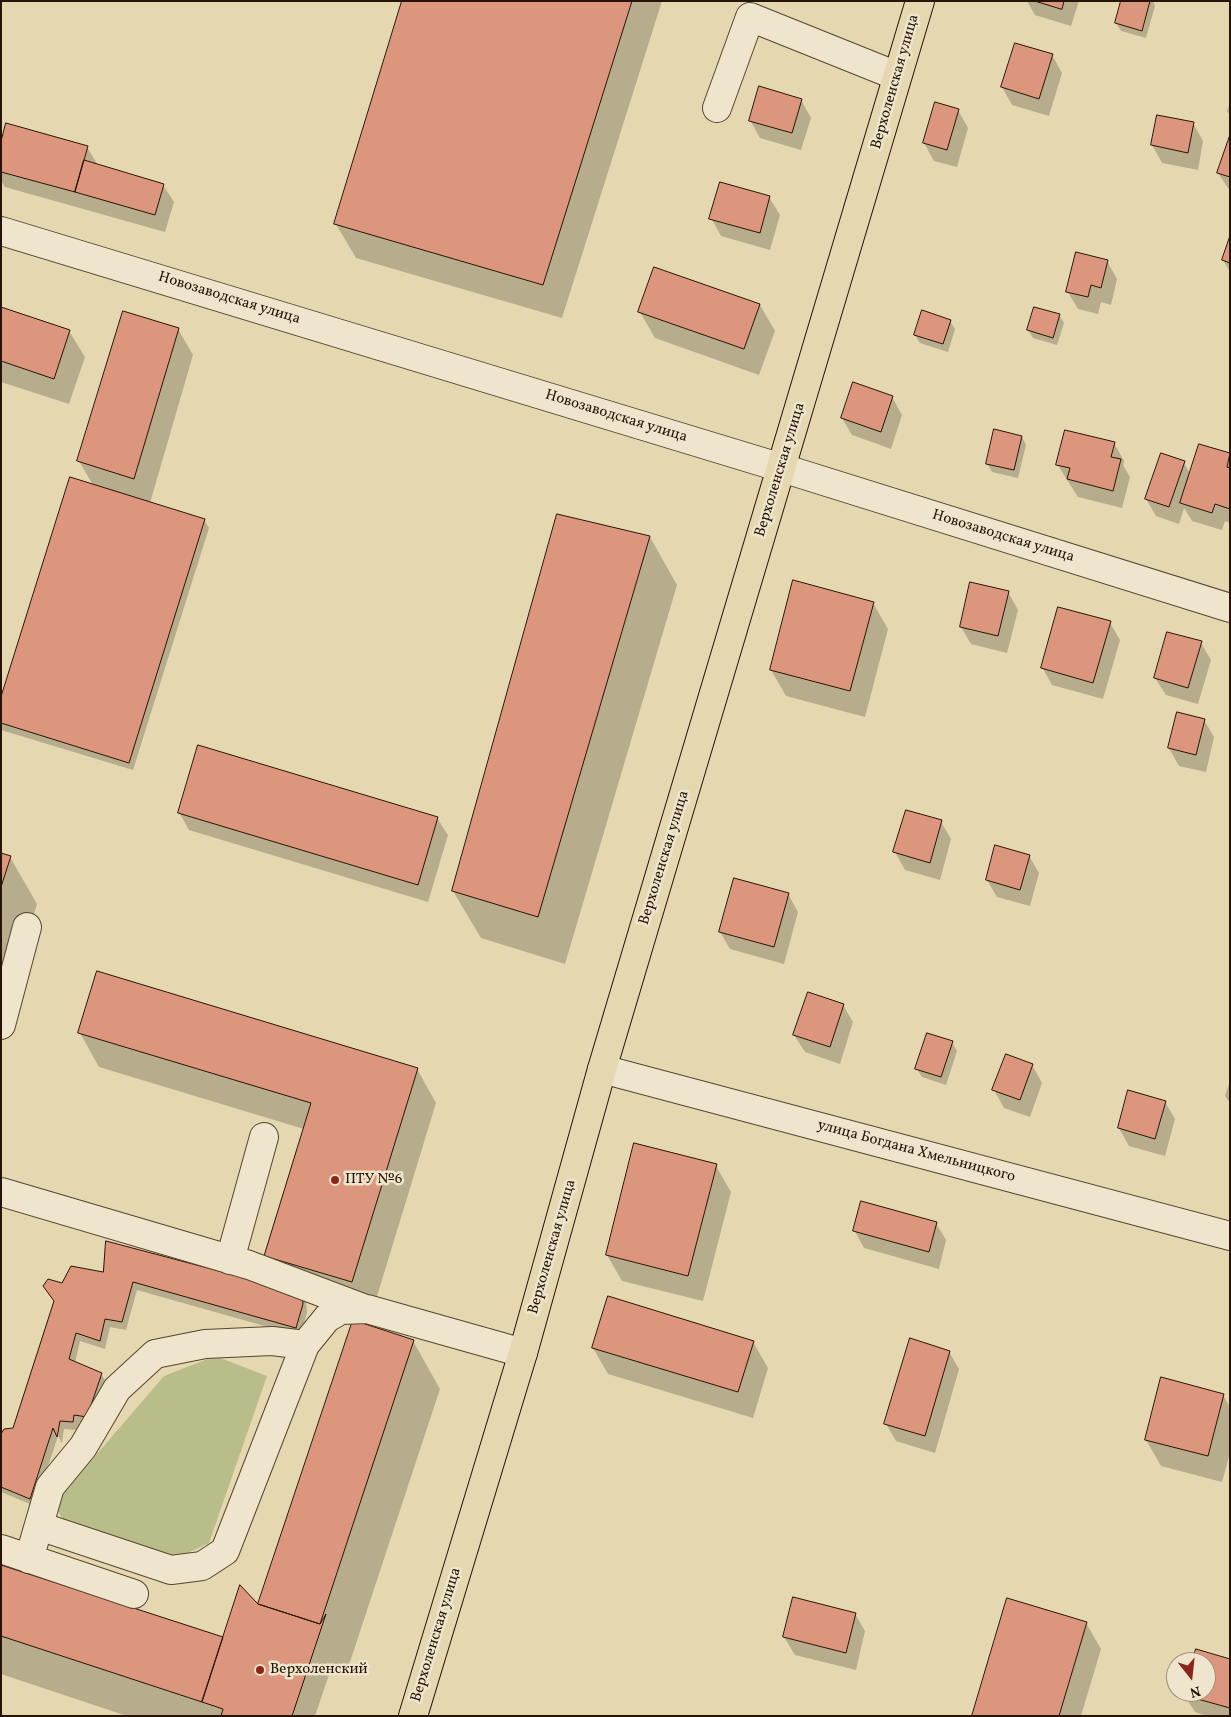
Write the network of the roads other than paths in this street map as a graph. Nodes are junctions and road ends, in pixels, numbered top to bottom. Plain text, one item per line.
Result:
1 (920, 1) edge
2 (897, 76) junction
3 (717, 108) dead end
4 (1, 231) edge
5 (782, 468) junction
6 (1230, 608) edge
7 (26, 927) dead end
8 (1, 1025) edge
9 (602, 1069) junction
10 (264, 1137) dead end
11 (1, 1192) edge
12 (1230, 1236) edge
13 (230, 1260) junction
14 (367, 1309) junction
15 (305, 1345) junction
16 (523, 1353) junction
17 (39, 1526) junction
18 (1, 1549) edge
19 (29, 1559) junction
20 (134, 1594) dead end
21 (413, 1716) edge

1 - 2 main road, Верхоленская улица
2 - 3 street
2 - 5 main road, Верхоленская улица
4 - 5 street, Новозаводская улица
5 - 6 street, Новозаводская улица
5 - 9 main road, Верхоленская улица
7 - 8 street
9 - 12 street, улица Богдана Хмельницкого
9 - 16 main road, Верхоленская улица
10 - 13 street
11 - 13 street
13 - 14 street
14 - 15 street
14 - 16 street
15 - 17 street
15 - 17 street
16 - 21 main road, Верхоленская улица
17 - 19 street
18 - 19 street
19 - 20 street

